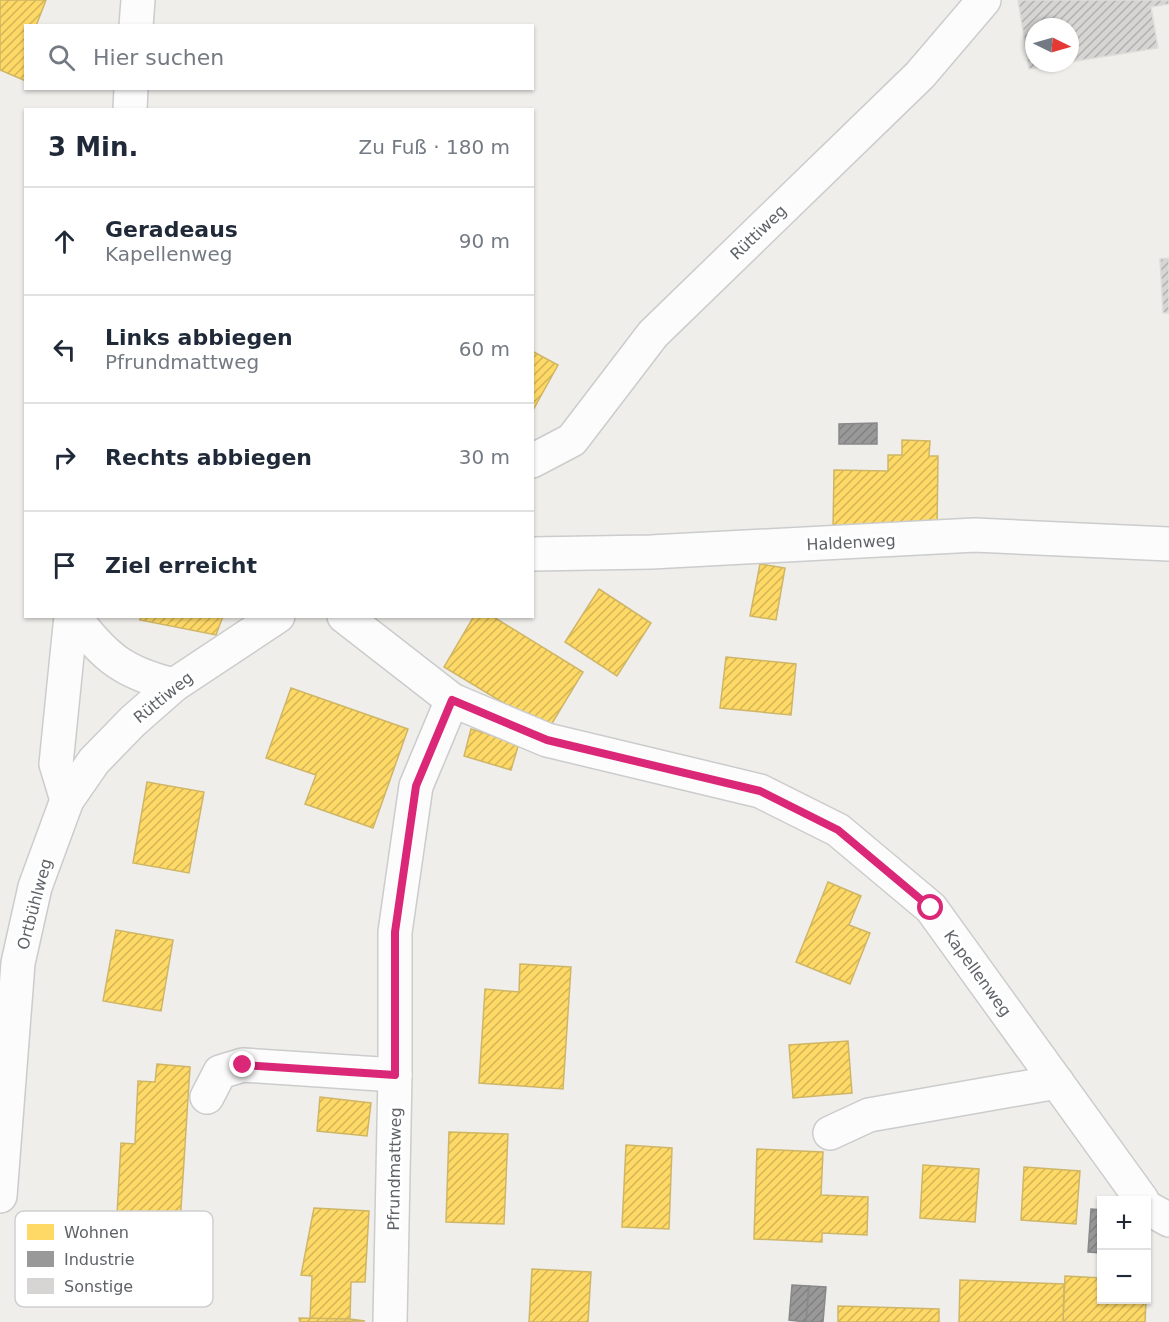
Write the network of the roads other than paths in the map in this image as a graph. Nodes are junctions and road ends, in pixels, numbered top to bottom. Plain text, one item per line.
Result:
1 (138, 0) edge
2 (984, 0) edge
3 (136, 24) edge
4 (131, 90) edge
5 (130, 108) edge
6 (534, 460) edge
7 (1169, 544) edge
8 (534, 554) edge
9 (73, 618) edge
10 (75, 618) edge
11 (347, 618) edge
12 (271, 619) edge
13 (174, 685) junction
14 (452, 700) junction
15 (66, 800) junction
16 (395, 1075) junction
17 (1057, 1082) junction
18 (207, 1097) dead end
19 (830, 1133) dead end
20 (0, 1196) edge
21 (1139, 1196) edge
22 (1151, 1210) edge
23 (1169, 1220) edge
24 (390, 1322) edge

1 - 3 street
2 - 6 street, Rüttiweg
4 - 5 street
7 - 8 street, Haldenweg
9 - 15 street
10 - 13 street
11 - 14 street, Kapellenweg
12 - 13 street, Rüttiweg
13 - 15 street, Rüttiweg
14 - 16 street, Pfrundmattweg
14 - 17 street, Kapellenweg
15 - 20 street, Ortbühlweg
16 - 18 street
16 - 24 street, Pfrundmattweg
17 - 19 street
17 - 21 street, Kapellenweg
22 - 23 street

